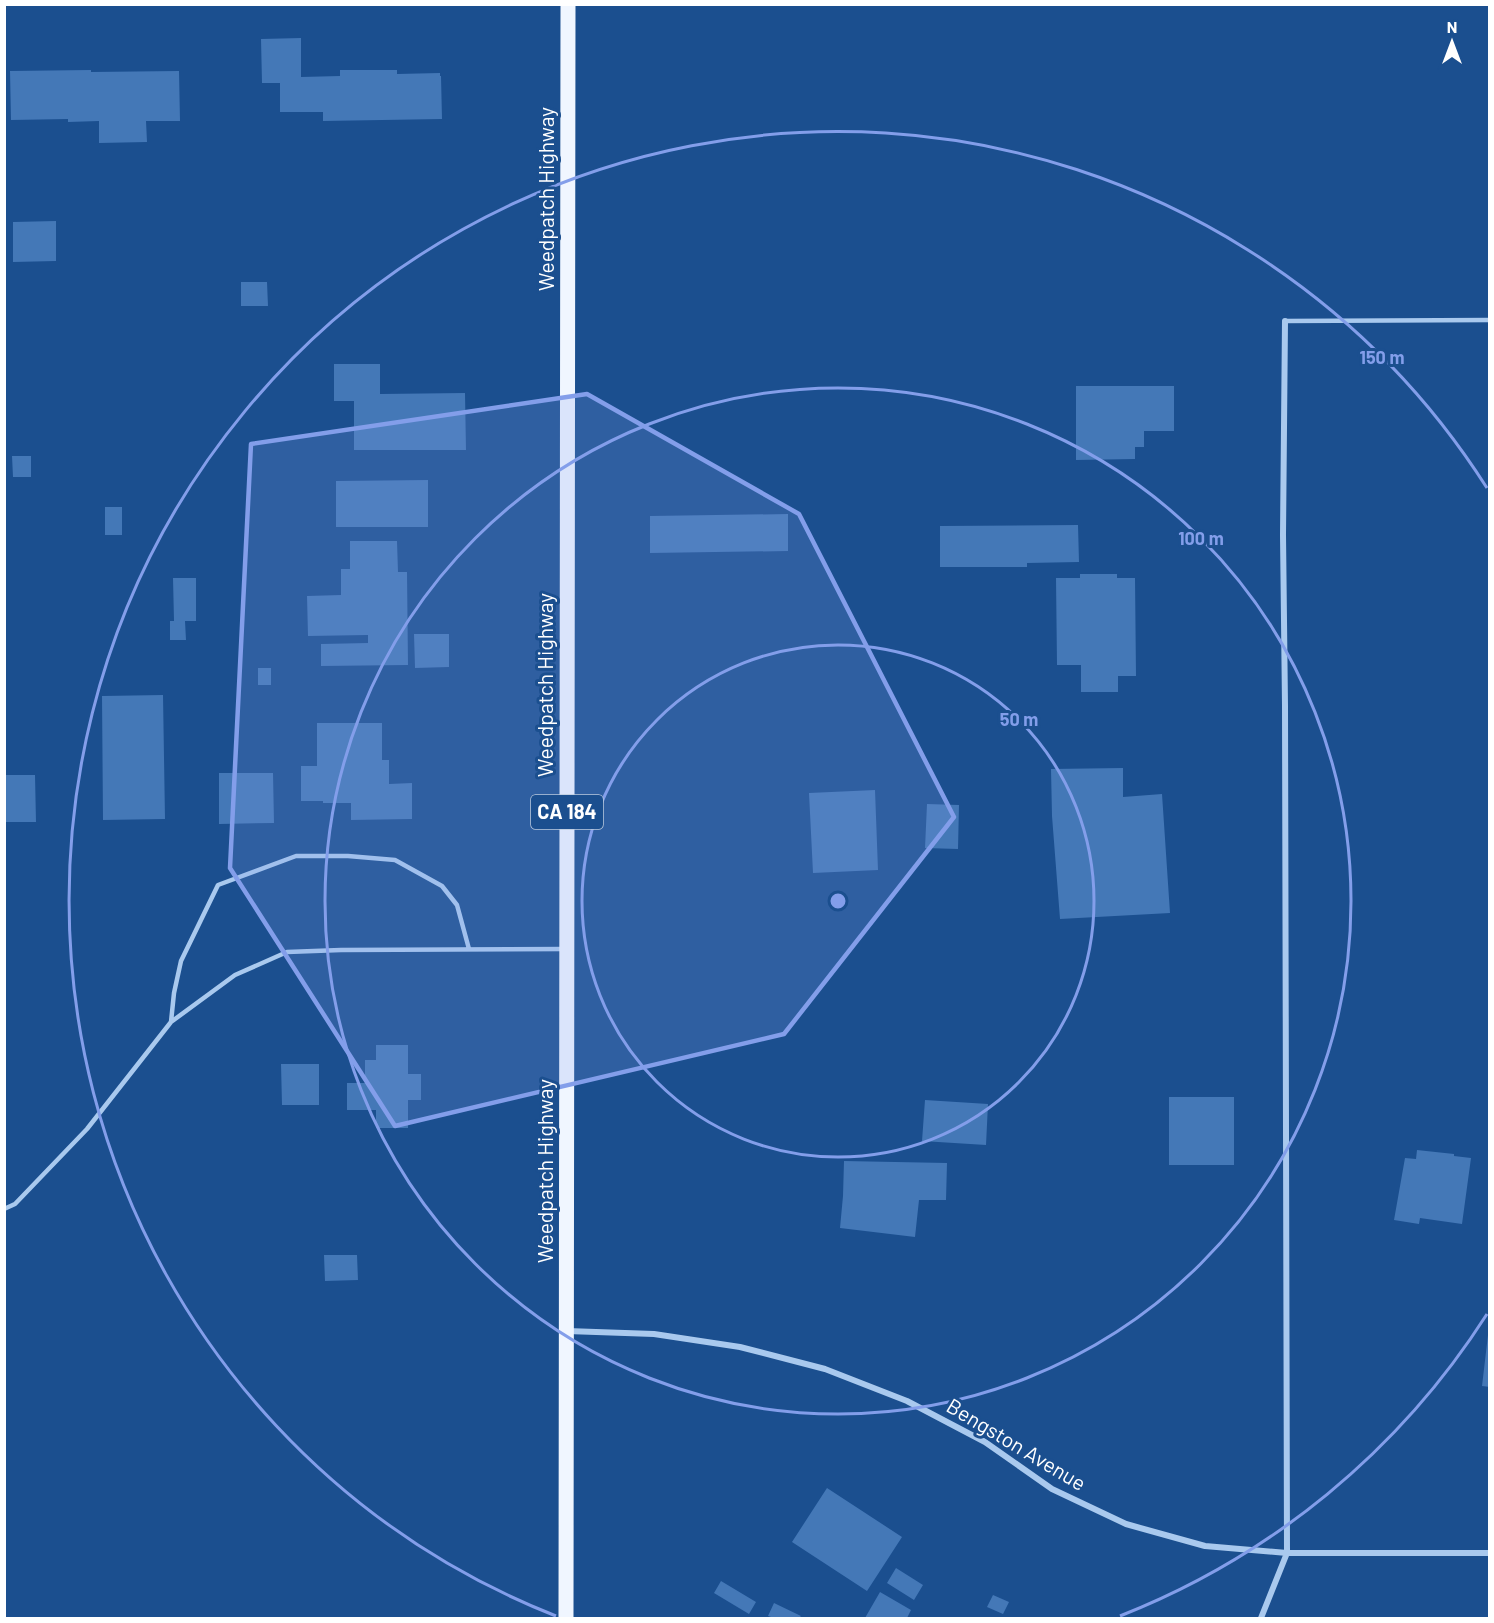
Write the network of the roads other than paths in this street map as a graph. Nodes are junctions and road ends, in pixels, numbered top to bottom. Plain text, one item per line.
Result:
1 (568, 4) edge
2 (1490, 320) edge
3 (1285, 321) joint
4 (469, 949) junction
5 (567, 949) junction
6 (171, 1022) junction
7 (4, 1209) edge
8 (566, 1331) junction
9 (1287, 1553) junction
10 (1490, 1553) edge
11 (566, 1618) edge
12 (1261, 1618) edge

1 - 5 main road, Weedpatch Highway / CA 184
2 - 3 lane
3 - 9 street
4 - 5 lane
4 - 6 lane
4 - 6 lane
5 - 8 main road, Weedpatch Highway / CA 184
6 - 7 lane
8 - 9 street, Bengston Avenue
8 - 11 main road, Weedpatch Highway / CA 184
9 - 10 street, Bengston Avenue
9 - 12 street

